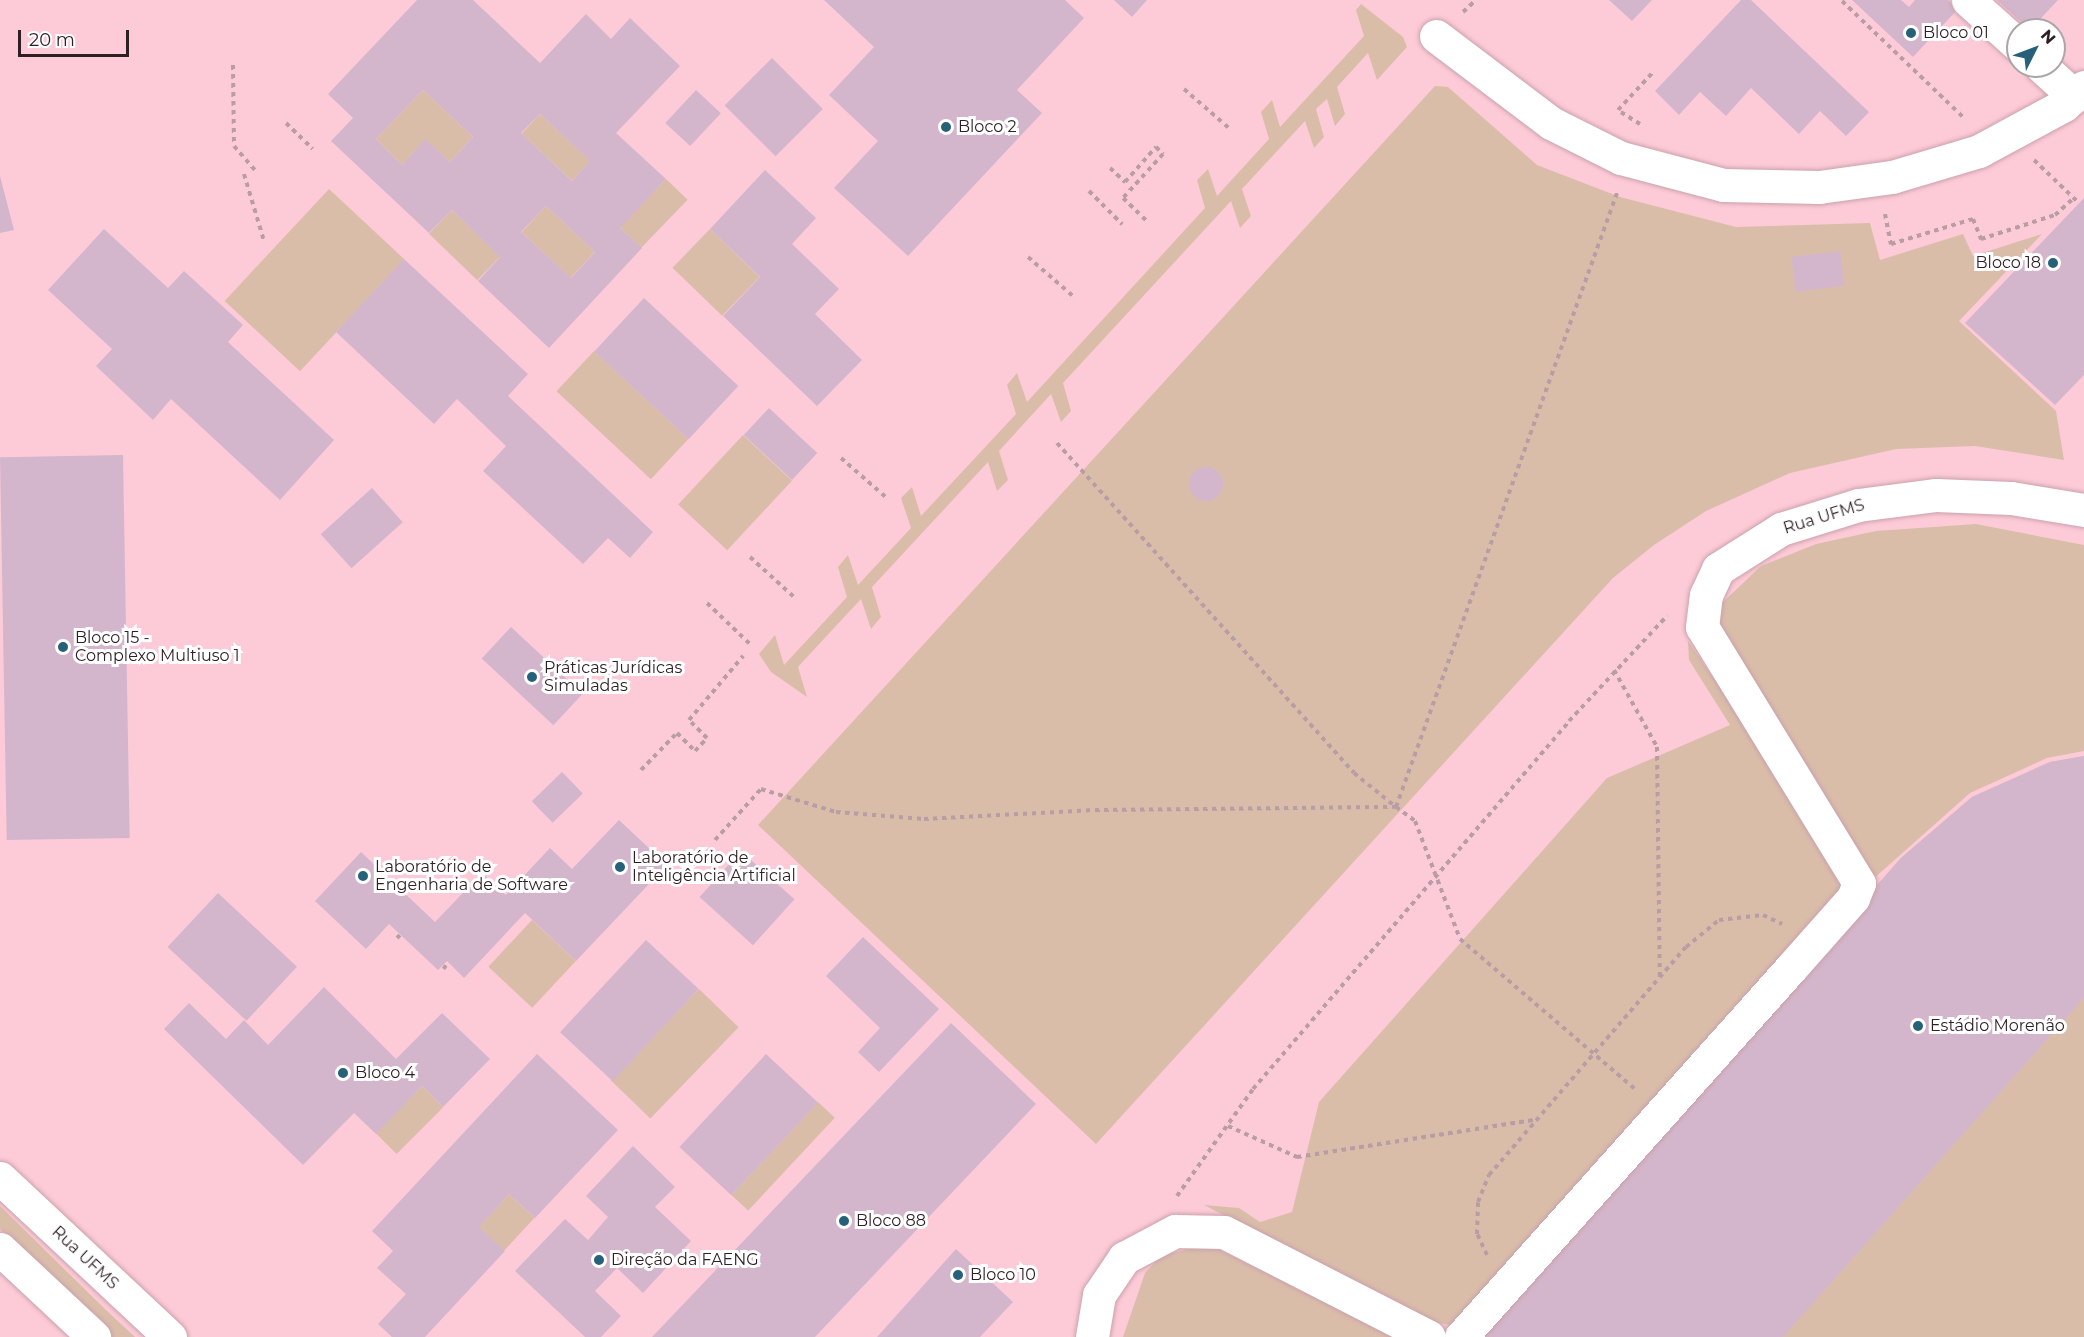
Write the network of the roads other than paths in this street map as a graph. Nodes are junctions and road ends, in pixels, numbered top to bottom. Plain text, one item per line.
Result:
1 (1968, 0) edge
2 (2006, 34) edge
3 (1436, 36) dead end
4 (2059, 78) edge
5 (2079, 91) edge
6 (2084, 510) edge
7 (0, 1178) edge
8 (0, 1249) edge
9 (94, 1337) edge
10 (170, 1337) edge
11 (1092, 1337) edge
12 (1430, 1337) edge
13 (1461, 1337) edge

1 - 2 lane
3 - 5 lane
4 - 5 lane
6 - 13 lane, Rua UFMS
7 - 10 lane, Rua UFMS
8 - 9 lane
11 - 12 lane

